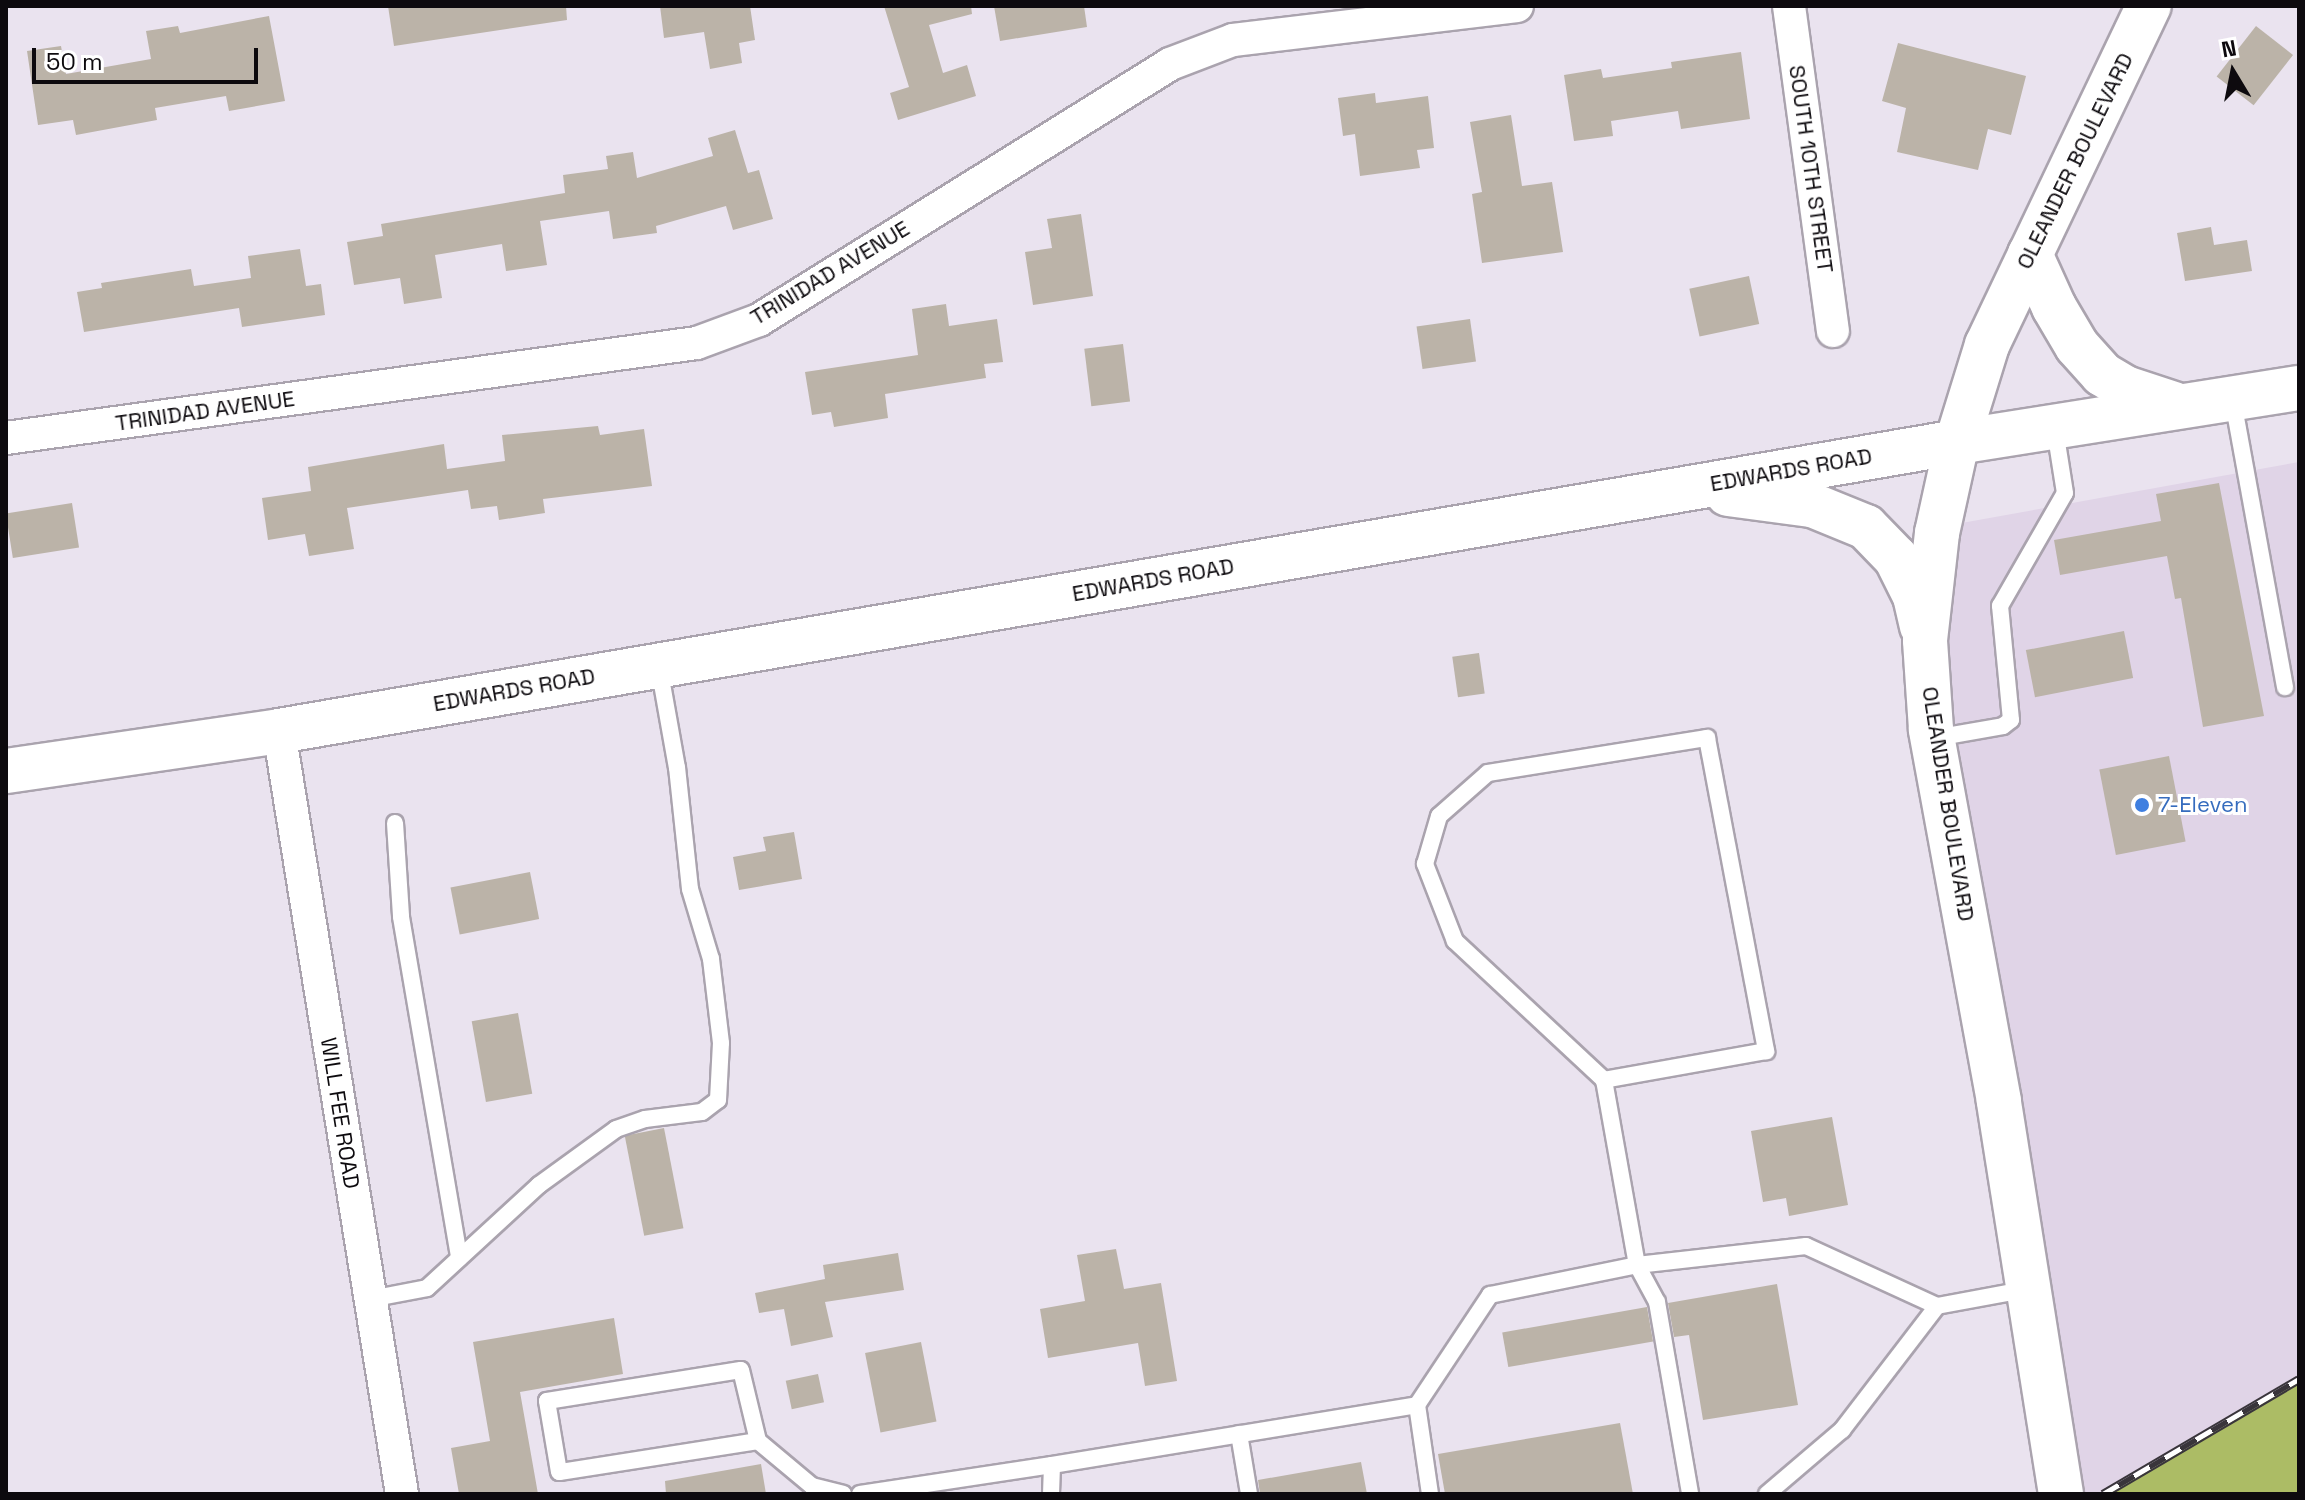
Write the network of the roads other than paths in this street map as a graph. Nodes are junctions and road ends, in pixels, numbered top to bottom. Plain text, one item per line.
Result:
1 (1517, 6) edge
2 (1789, 6) edge
3 (2149, 6) edge
4 (2030, 254) junction
5 (1833, 331) dead end
6 (2299, 388) edge
7 (2232, 398) junction
8 (2180, 406) junction
9 (2055, 426) junction
10 (6, 438) edge
11 (1957, 442) junction
12 (1686, 488) junction
13 (1925, 640) junction
14 (659, 665) junction
15 (2285, 687) dead end
16 (279, 731) junction
17 (1933, 738) junction
18 (6, 771) edge
19 (395, 823) dead end
20 (1604, 1080) junction
21 (459, 1258) junction
22 (1637, 1265) junction
23 (2031, 1288) junction
24 (370, 1299) junction
25 (1937, 1306) junction
26 (1417, 1405) junction
27 (1239, 1434) junction
28 (758, 1441) junction
29 (1052, 1465) junction
30 (402, 1494) edge
31 (843, 1494) edge
32 (860, 1494) edge
33 (1051, 1494) edge
34 (1249, 1494) edge
35 (1430, 1494) edge
36 (1690, 1494) edge
37 (1767, 1494) edge
38 (2061, 1494) edge

1 - 10 street, TRINIDAD AVENUE
2 - 5 street, SOUTH 10TH STREET
3 - 4 main road, OLEANDER BOULEVARD
4 - 8 main road
4 - 11 main road, OLEANDER BOULEVARD
6 - 7 main road, EDWARDS ROAD
7 - 8 main road, EDWARDS ROAD
7 - 15 lane
8 - 9 main road, EDWARDS ROAD
9 - 11 main road, EDWARDS ROAD
9 - 17 lane
11 - 12 main road, EDWARDS ROAD
11 - 13 main road, OLEANDER BOULEVARD
12 - 13 main road
12 - 14 main road, EDWARDS ROAD
13 - 17 main road, OLEANDER BOULEVARD
14 - 16 main road, EDWARDS ROAD
14 - 21 lane
16 - 18 main road, EDWARDS ROAD
16 - 24 street, WILL FEE ROAD
17 - 23 main road, OLEANDER BOULEVARD
19 - 21 lane
20 - 20 lane
20 - 22 lane
21 - 24 lane
22 - 25 lane
22 - 26 lane
22 - 36 lane
23 - 25 lane
23 - 38 main road, OLEANDER BOULEVARD
24 - 30 street, WILL FEE ROAD
25 - 37 lane
26 - 27 lane
26 - 35 lane
27 - 29 lane
27 - 34 lane
28 - 28 lane
28 - 31 lane
29 - 32 lane
29 - 33 lane

